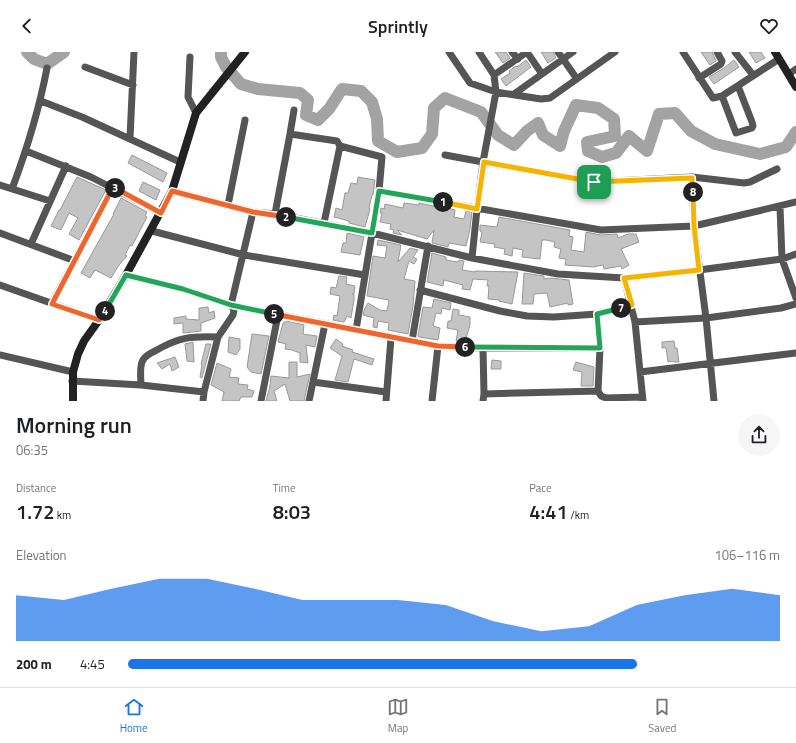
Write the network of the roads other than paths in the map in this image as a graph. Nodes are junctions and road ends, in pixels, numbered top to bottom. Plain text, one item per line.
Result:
1 (134, 52) edge
2 (245, 52) edge
3 (449, 52) edge
4 (479, 52) edge
5 (512, 52) edge
6 (527, 52) edge
7 (558, 52) edge
8 (573, 52) edge
9 (615, 52) edge
10 (683, 52) edge
11 (717, 52) edge
12 (735, 52) edge
13 (777, 55) edge
14 (190, 57) dead end
15 (518, 59) junction
16 (563, 59) junction
17 (85, 67) dead end
18 (47, 68) dead end
19 (796, 69) edge
20 (542, 74) junction
21 (789, 74) junction
22 (494, 75) junction
23 (753, 75) junction
24 (699, 78) junction
25 (577, 79) junction
26 (133, 85) junction
27 (738, 86) junction
28 (796, 87) edge
29 (496, 92) junction
30 (514, 94) junction
31 (722, 96) junction
32 (41, 101) junction
33 (294, 110) dead end
34 (196, 113) junction
35 (245, 120) dead end
36 (290, 134) junction
37 (130, 138) junction
38 (340, 146) junction
39 (26, 151) junction
40 (445, 156) dead end
41 (180, 162) junction
42 (484, 162) junction
43 (66, 166) junction
44 (777, 168) dead end
45 (692, 178) junction
46 (0, 185) edge
47 (113, 187) junction
48 (12, 189) junction
49 (172, 191) junction
50 (379, 191) junction
51 (50, 201) junction
52 (796, 202) edge
53 (228, 205) junction
54 (780, 207) junction
55 (477, 209) junction
56 (253, 212) junction
57 (161, 213) junction
58 (275, 214) junction
59 (324, 223) junction
60 (694, 226) junction
61 (152, 231) junction
62 (0, 233) edge
63 (372, 233) junction
64 (31, 244) junction
65 (428, 246) junction
66 (796, 254) edge
67 (244, 255) junction
68 (472, 258) junction
69 (782, 259) junction
70 (75, 261) junction
71 (699, 270) junction
72 (126, 275) junction
73 (365, 275) junction
74 (624, 278) junction
75 (0, 285) edge
76 (420, 290) junction
77 (796, 298) edge
78 (52, 304) junction
79 (796, 304) edge
80 (231, 305) junction
81 (632, 305) junction
82 (597, 314) junction
83 (278, 315) junction
84 (706, 318) junction
85 (99, 320) junction
86 (635, 322) junction
87 (325, 324) junction
88 (356, 330) junction
89 (218, 337) junction
90 (391, 338) junction
91 (412, 341) junction
92 (438, 346) junction
93 (483, 348) junction
94 (600, 348) junction
95 (796, 353) edge
96 (0, 355) edge
97 (711, 364) junction
98 (72, 372) junction
99 (640, 372) junction
100 (72, 381) junction
101 (313, 382) junction
102 (141, 385) junction
103 (598, 391) junction
104 (204, 392) junction
105 (386, 392) junction
106 (483, 398) edge
107 (642, 399) edge
108 (73, 401) edge
109 (203, 401) edge
110 (261, 401) edge
111 (310, 401) edge
112 (386, 401) edge
113 (432, 401) edge
114 (714, 401) edge

1 - 26 street
2 - 34 street
3 - 29 street
4 - 22 street
5 - 15 street
6 - 15 street
6 - 20 street
7 - 16 street
8 - 16 street
9 - 25 street
10 - 24 street
11 - 24 street
12 - 23 street
13 - 21 street
13 - 23 street
14 - 34 street
15 - 22 street
16 - 20 street
16 - 25 street
17 - 26 street
18 - 32 street
19 - 21 street
20 - 30 street
21 - 28 street
22 - 29 street
23 - 27 street
24 - 31 street
25 - 30 street
26 - 37 street
27 - 31 street
27 - 31 street
29 - 30 street
29 - 42 street
32 - 37 street
32 - 39 street
33 - 36 street
34 - 41 street
35 - 53 street
36 - 38 street
36 - 58 street
37 - 41 street
38 - 50 street
38 - 59 street
39 - 43 street
39 - 48 street
40 - 42 street
41 - 49 street
42 - 45 street
42 - 55 street
43 - 47 street
43 - 51 street
44 - 45 street
45 - 60 street
46 - 48 street
47 - 57 street
47 - 70 street
48 - 51 street
49 - 53 street
49 - 57 street
50 - 55 street
50 - 63 street
51 - 64 street
52 - 54 street
53 - 56 street
54 - 60 street
54 - 69 street
55 - 60 street
55 - 68 street
56 - 58 street
56 - 67 street
57 - 61 street
58 - 59 street
59 - 63 street
60 - 71 street
61 - 67 street
61 - 72 street
62 - 64 street
63 - 65 street
63 - 73 street
64 - 70 street
65 - 68 street
65 - 76 street
66 - 69 street
67 - 73 street
67 - 80 street
68 - 74 street
69 - 71 street
69 - 77 street
70 - 78 street
71 - 74 street
71 - 84 street
72 - 80 street
72 - 85 street
73 - 88 street
74 - 81 street
75 - 78 street
76 - 82 street
76 - 91 street
78 - 85 street
79 - 84 street
80 - 83 street
80 - 89 street
81 - 82 street
81 - 86 street
82 - 94 street
83 - 87 street
83 - 110 street
84 - 86 street
84 - 97 street
85 - 98 street
86 - 99 street
87 - 88 street
87 - 101 street
88 - 90 street
89 - 102 street
89 - 104 street
90 - 91 street
90 - 105 street
91 - 92 street
92 - 93 street
92 - 113 street
93 - 94 street
93 - 106 street
94 - 103 street
95 - 97 street
96 - 98 street
97 - 99 street
97 - 114 street
98 - 100 street
99 - 107 street
100 - 102 street
100 - 108 street
101 - 105 street
101 - 111 street
102 - 104 street
103 - 106 street
103 - 107 street
104 - 109 street
105 - 112 street

